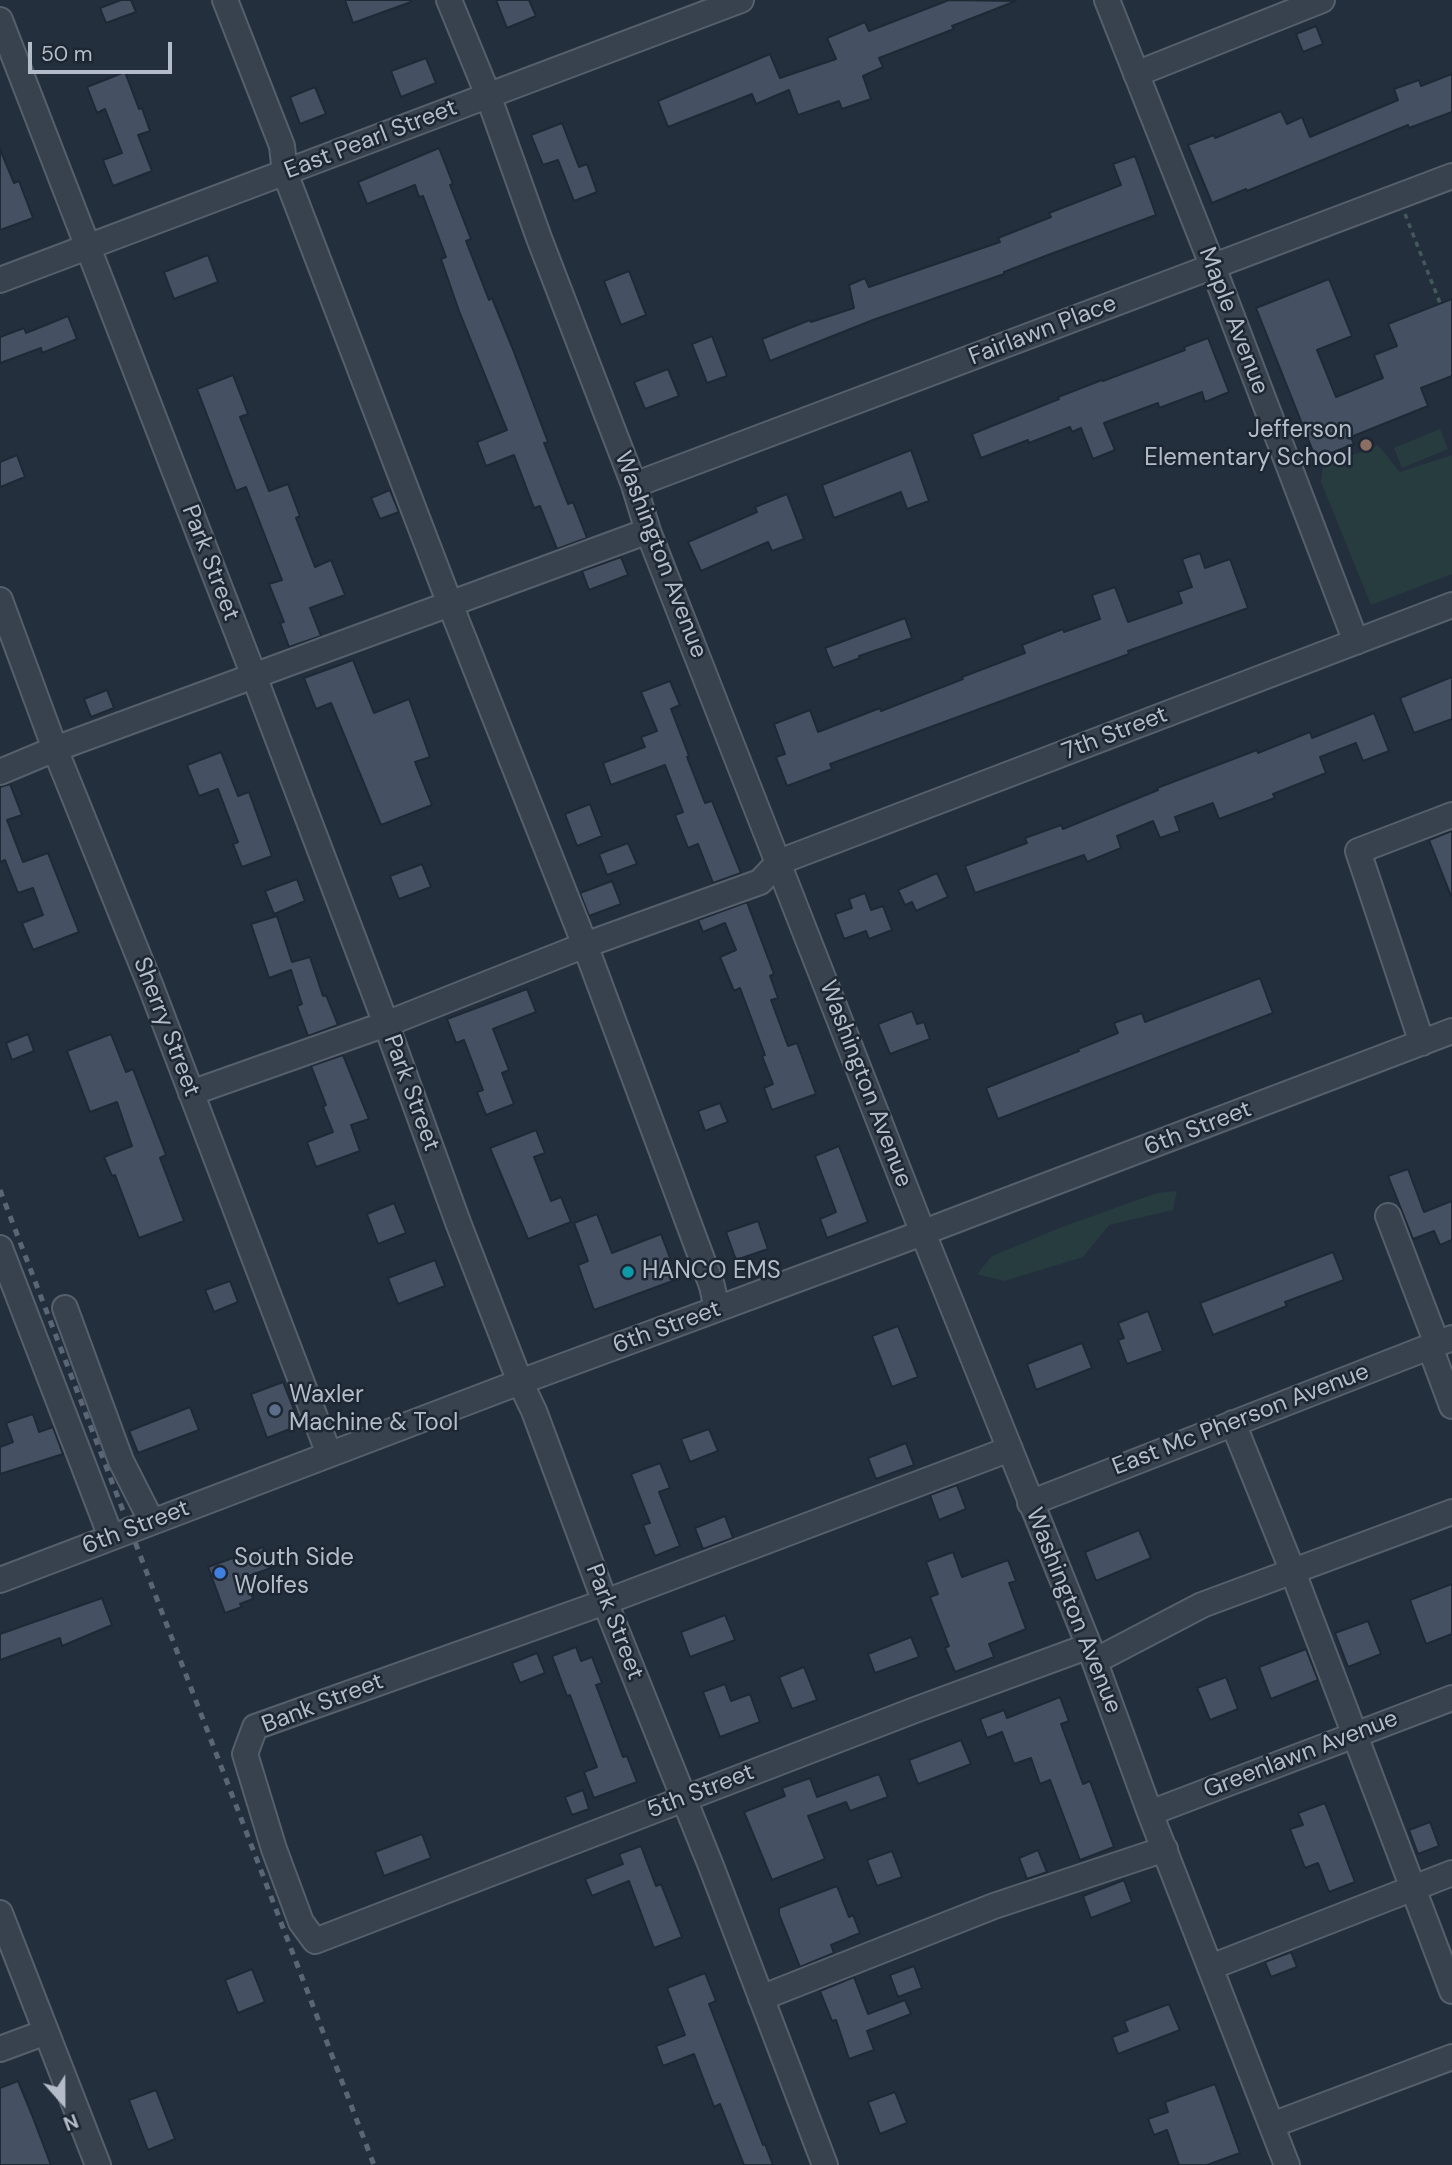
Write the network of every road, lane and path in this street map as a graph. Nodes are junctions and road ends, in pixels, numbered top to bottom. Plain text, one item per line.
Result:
1 (225, 0) edge
2 (449, 0) edge
3 (741, 0) edge
4 (1107, 0) edge
5 (1322, 0) edge
6 (0, 20) edge
7 (1136, 74) junction
8 (488, 95) junction
9 (285, 173) junction
10 (1452, 176) edge
11 (1399, 196) junction
12 (87, 248) junction
13 (1213, 267) junction
14 (0, 280) edge
15 (1440, 303) dead end
16 (634, 485) junction
17 (648, 531) junction
18 (0, 600) edge
19 (450, 604) junction
20 (1452, 605) edge
21 (1356, 642) junction
22 (254, 676) junction
23 (55, 750) junction
24 (0, 772) edge
25 (1452, 815) edge
26 (779, 862) junction
27 (585, 945) junction
28 (386, 1024) junction
29 (1452, 1031) edge
30 (1422, 1043) junction
31 (191, 1093) junction
32 (1388, 1216) dead end
33 (923, 1233) junction
34 (0, 1248) edge
35 (65, 1308) dead end
36 (717, 1309) junction
37 (1440, 1343) edge
38 (520, 1382) junction
39 (1452, 1406) edge
40 (1233, 1423) junction
41 (1010, 1449) junction
42 (329, 1454) junction
43 (1030, 1503) junction
44 (1452, 1512) edge
45 (152, 1522) junction
46 (111, 1537) junction
47 (1293, 1572) junction
48 (0, 1580) edge
49 (605, 1602) junction
50 (1092, 1654) junction
51 (1452, 1698) edge
52 (1353, 1735) junction
53 (684, 1798) junction
54 (1150, 1813) junction
55 (1165, 1849) junction
56 (1452, 1873) edge
57 (1412, 1889) junction
58 (0, 1913) edge
59 (315, 1941) joint
60 (1210, 1966) junction
61 (1452, 1991) edge
62 (761, 1998) junction
63 (46, 2032) junction
64 (0, 2049) edge
65 (1452, 2057) edge
66 (1272, 2125) junction
67 (98, 2165) edge
68 (825, 2165) edge
69 (1287, 2165) edge

1 - 9 street
2 - 8 street, Washington Avenue
3 - 8 street, East Pearl Street
4 - 7 street, Maple Avenue
5 - 7 street
6 - 12 street, Park Street
7 - 13 street, Maple Avenue
8 - 9 street, East Pearl Street
8 - 16 street, Washington Avenue
9 - 12 street, East Pearl Street
9 - 19 street
10 - 11 street, Fairlawn Place
11 - 13 street, Fairlawn Place
11 - 15 path
12 - 14 street, East Pearl Street
12 - 22 street, Park Street
13 - 16 street, Fairlawn Place
13 - 21 street, Maple Avenue
16 - 17 street, Washington Avenue
17 - 19 street
17 - 26 street, Washington Avenue
18 - 23 street, Sherry Street
19 - 22 street
19 - 27 street
20 - 21 street, 7th Street
21 - 26 street, 7th Street
22 - 23 street
22 - 28 street, Park Street
23 - 24 street
23 - 31 street, Sherry Street
25 - 30 street
26 - 27 street
26 - 33 street, Washington Avenue
27 - 28 street
27 - 36 street
28 - 31 street
28 - 38 street, Park Street
29 - 30 street, 6th Street
30 - 33 street, 6th Street
31 - 42 street, Sherry Street
32 - 37 street
33 - 36 street, 6th Street
33 - 41 street, Washington Avenue
34 - 46 street
35 - 45 street
36 - 38 street, 6th Street
37 - 39 street
37 - 40 street, East Mc Pherson Avenue
38 - 42 street, 6th Street
38 - 49 street, Park Street
40 - 43 street, East Mc Pherson Avenue
40 - 47 street
41 - 43 street, Washington Avenue
41 - 49 street
42 - 45 street, 6th Street
43 - 50 street, Washington Avenue
44 - 47 street, 5th Street
45 - 46 street, 6th Street
46 - 48 street, 6th Street
47 - 50 street, 5th Street
47 - 52 street
49 - 53 street, Park Street
49 - 59 street, Bank Street
50 - 53 street, 5th Street
50 - 54 street, Washington Avenue
51 - 52 street, Greenlawn Avenue
52 - 54 street, Greenlawn Avenue
52 - 57 street
53 - 59 street, 5th Street
53 - 62 street, Park Street
54 - 55 street, Washington Avenue
55 - 60 street, Washington Avenue
55 - 62 street
56 - 57 street
57 - 60 street
57 - 61 street
58 - 63 street
60 - 66 street, Washington Avenue
62 - 68 street, Park Street
63 - 64 street
63 - 67 street
65 - 66 street
66 - 69 street, Washington Avenue

